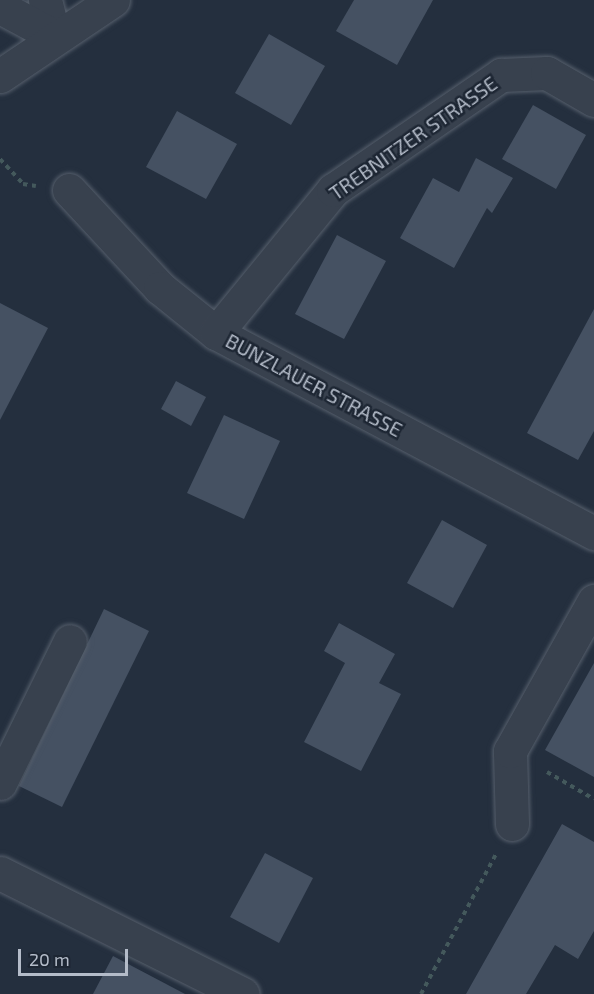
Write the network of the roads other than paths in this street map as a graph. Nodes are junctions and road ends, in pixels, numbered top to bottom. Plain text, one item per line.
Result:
1 (45, 0) edge
2 (113, 0) edge
3 (0, 8) edge
4 (54, 36) junction
5 (0, 76) edge
6 (594, 100) edge
7 (69, 190) road end
8 (216, 333) junction
9 (594, 533) edge
10 (594, 601) edge
11 (70, 641) dead end
12 (0, 783) edge
13 (512, 824) road end
14 (0, 873) edge
15 (243, 994) edge

1 - 4 street
2 - 4 street
3 - 4 street
4 - 5 street
6 - 8 street, TREBNITZER STRASSE
7 - 8 street, BUNZLAUER STRASSE
8 - 9 street, BUNZLAUER STRASSE
10 - 13 street
11 - 12 street
14 - 15 street

